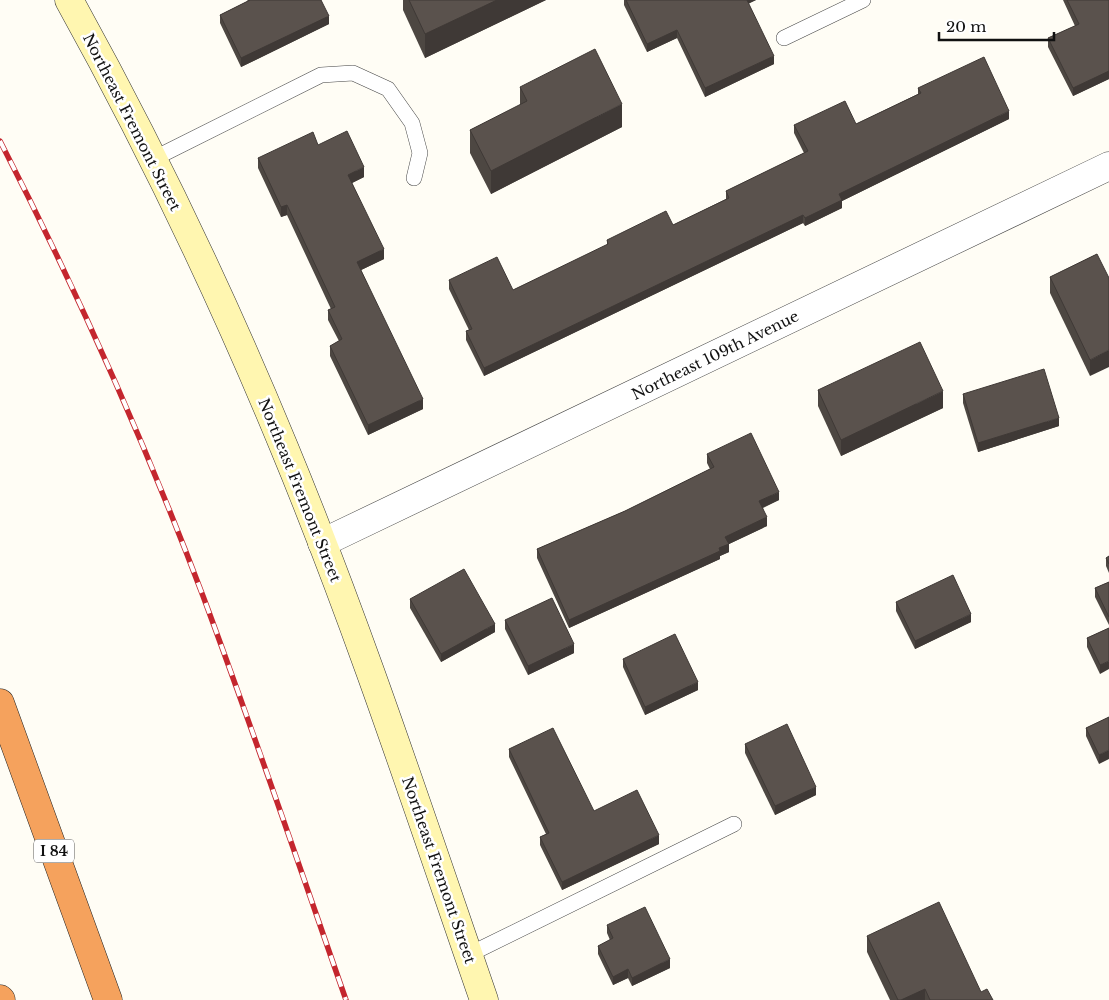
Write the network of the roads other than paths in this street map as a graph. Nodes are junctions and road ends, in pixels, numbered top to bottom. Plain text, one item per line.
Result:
1 (69, 0) edge
2 (863, 0) edge
3 (784, 38) dead end
4 (151, 160) junction
5 (1109, 166) edge
6 (414, 178) dead end
7 (322, 543) junction
8 (0, 702) edge
9 (734, 824) dead end
10 (468, 955) junction
11 (108, 1000) edge
12 (484, 1000) edge

1 - 4 main road, Northeast Fremont Street
2 - 3 lane
4 - 6 lane
4 - 7 main road, Northeast Fremont Street
5 - 7 street, Northeast 109th Avenue
7 - 10 main road, Northeast Fremont Street
8 - 11 highway, I 84
9 - 10 lane
10 - 12 main road, Northeast Fremont Street

